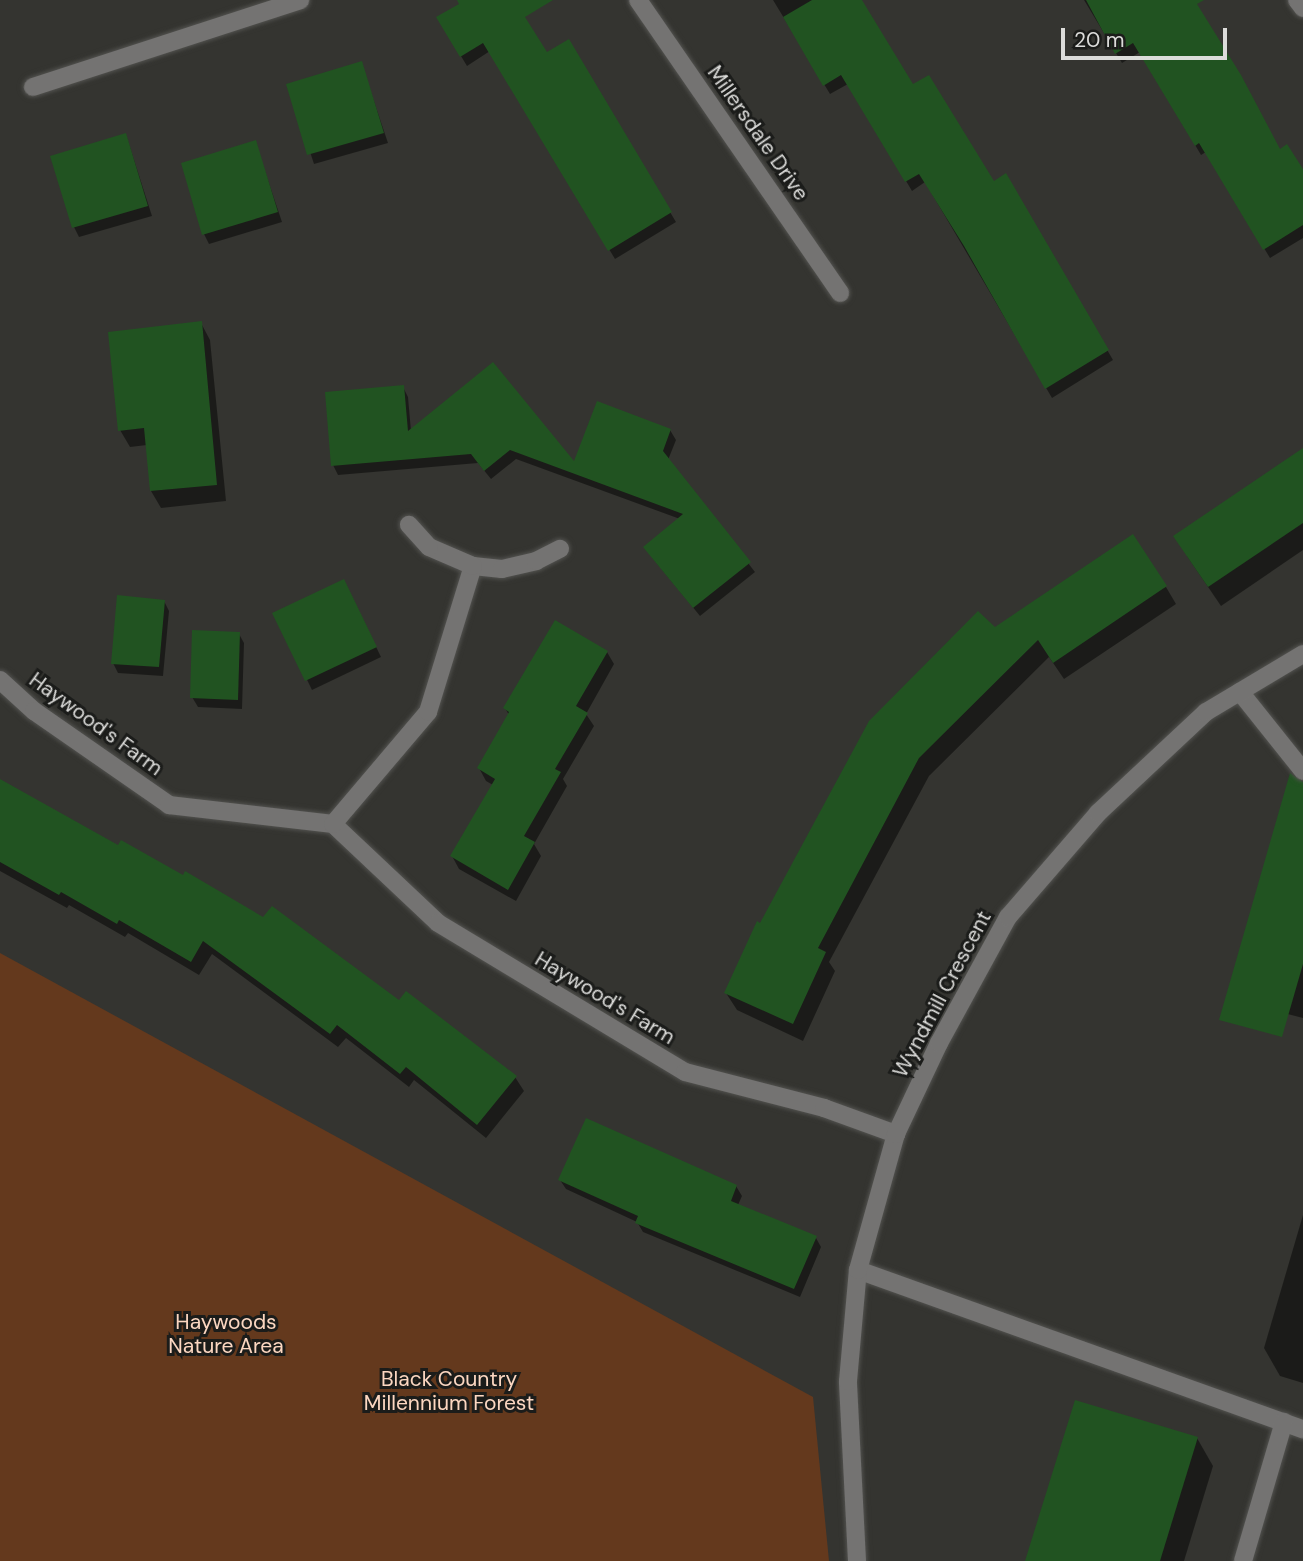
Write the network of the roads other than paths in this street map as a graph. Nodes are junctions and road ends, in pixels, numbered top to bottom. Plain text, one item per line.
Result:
1 (300, 0) edge
2 (638, 0) edge
3 (1297, 0) edge
4 (1303, 8) edge
5 (33, 87) dead end
6 (840, 293) dead end
7 (409, 525) dead end
8 (561, 550) dead end
9 (473, 566) junction
10 (1303, 654) edge
11 (0, 680) edge
12 (1240, 692) junction
13 (1303, 771) edge
14 (333, 824) junction
15 (896, 1134) junction
16 (858, 1270) junction
17 (1284, 1422) junction
18 (1303, 1429) edge
19 (857, 1561) edge
20 (1242, 1561) edge

1 - 5 street
2 - 6 street, Millersdale Drive
3 - 4 street
7 - 9 street
8 - 9 street
9 - 14 street
10 - 12 street, Wyndmill Crescent
11 - 14 street, Haywood's Farm
12 - 13 street
12 - 15 street, Wyndmill Crescent
14 - 15 street, Haywood's Farm
15 - 16 street, Wyndmill Crescent
16 - 17 street
16 - 19 street, Wyndmill Crescent
17 - 18 street
17 - 20 street

